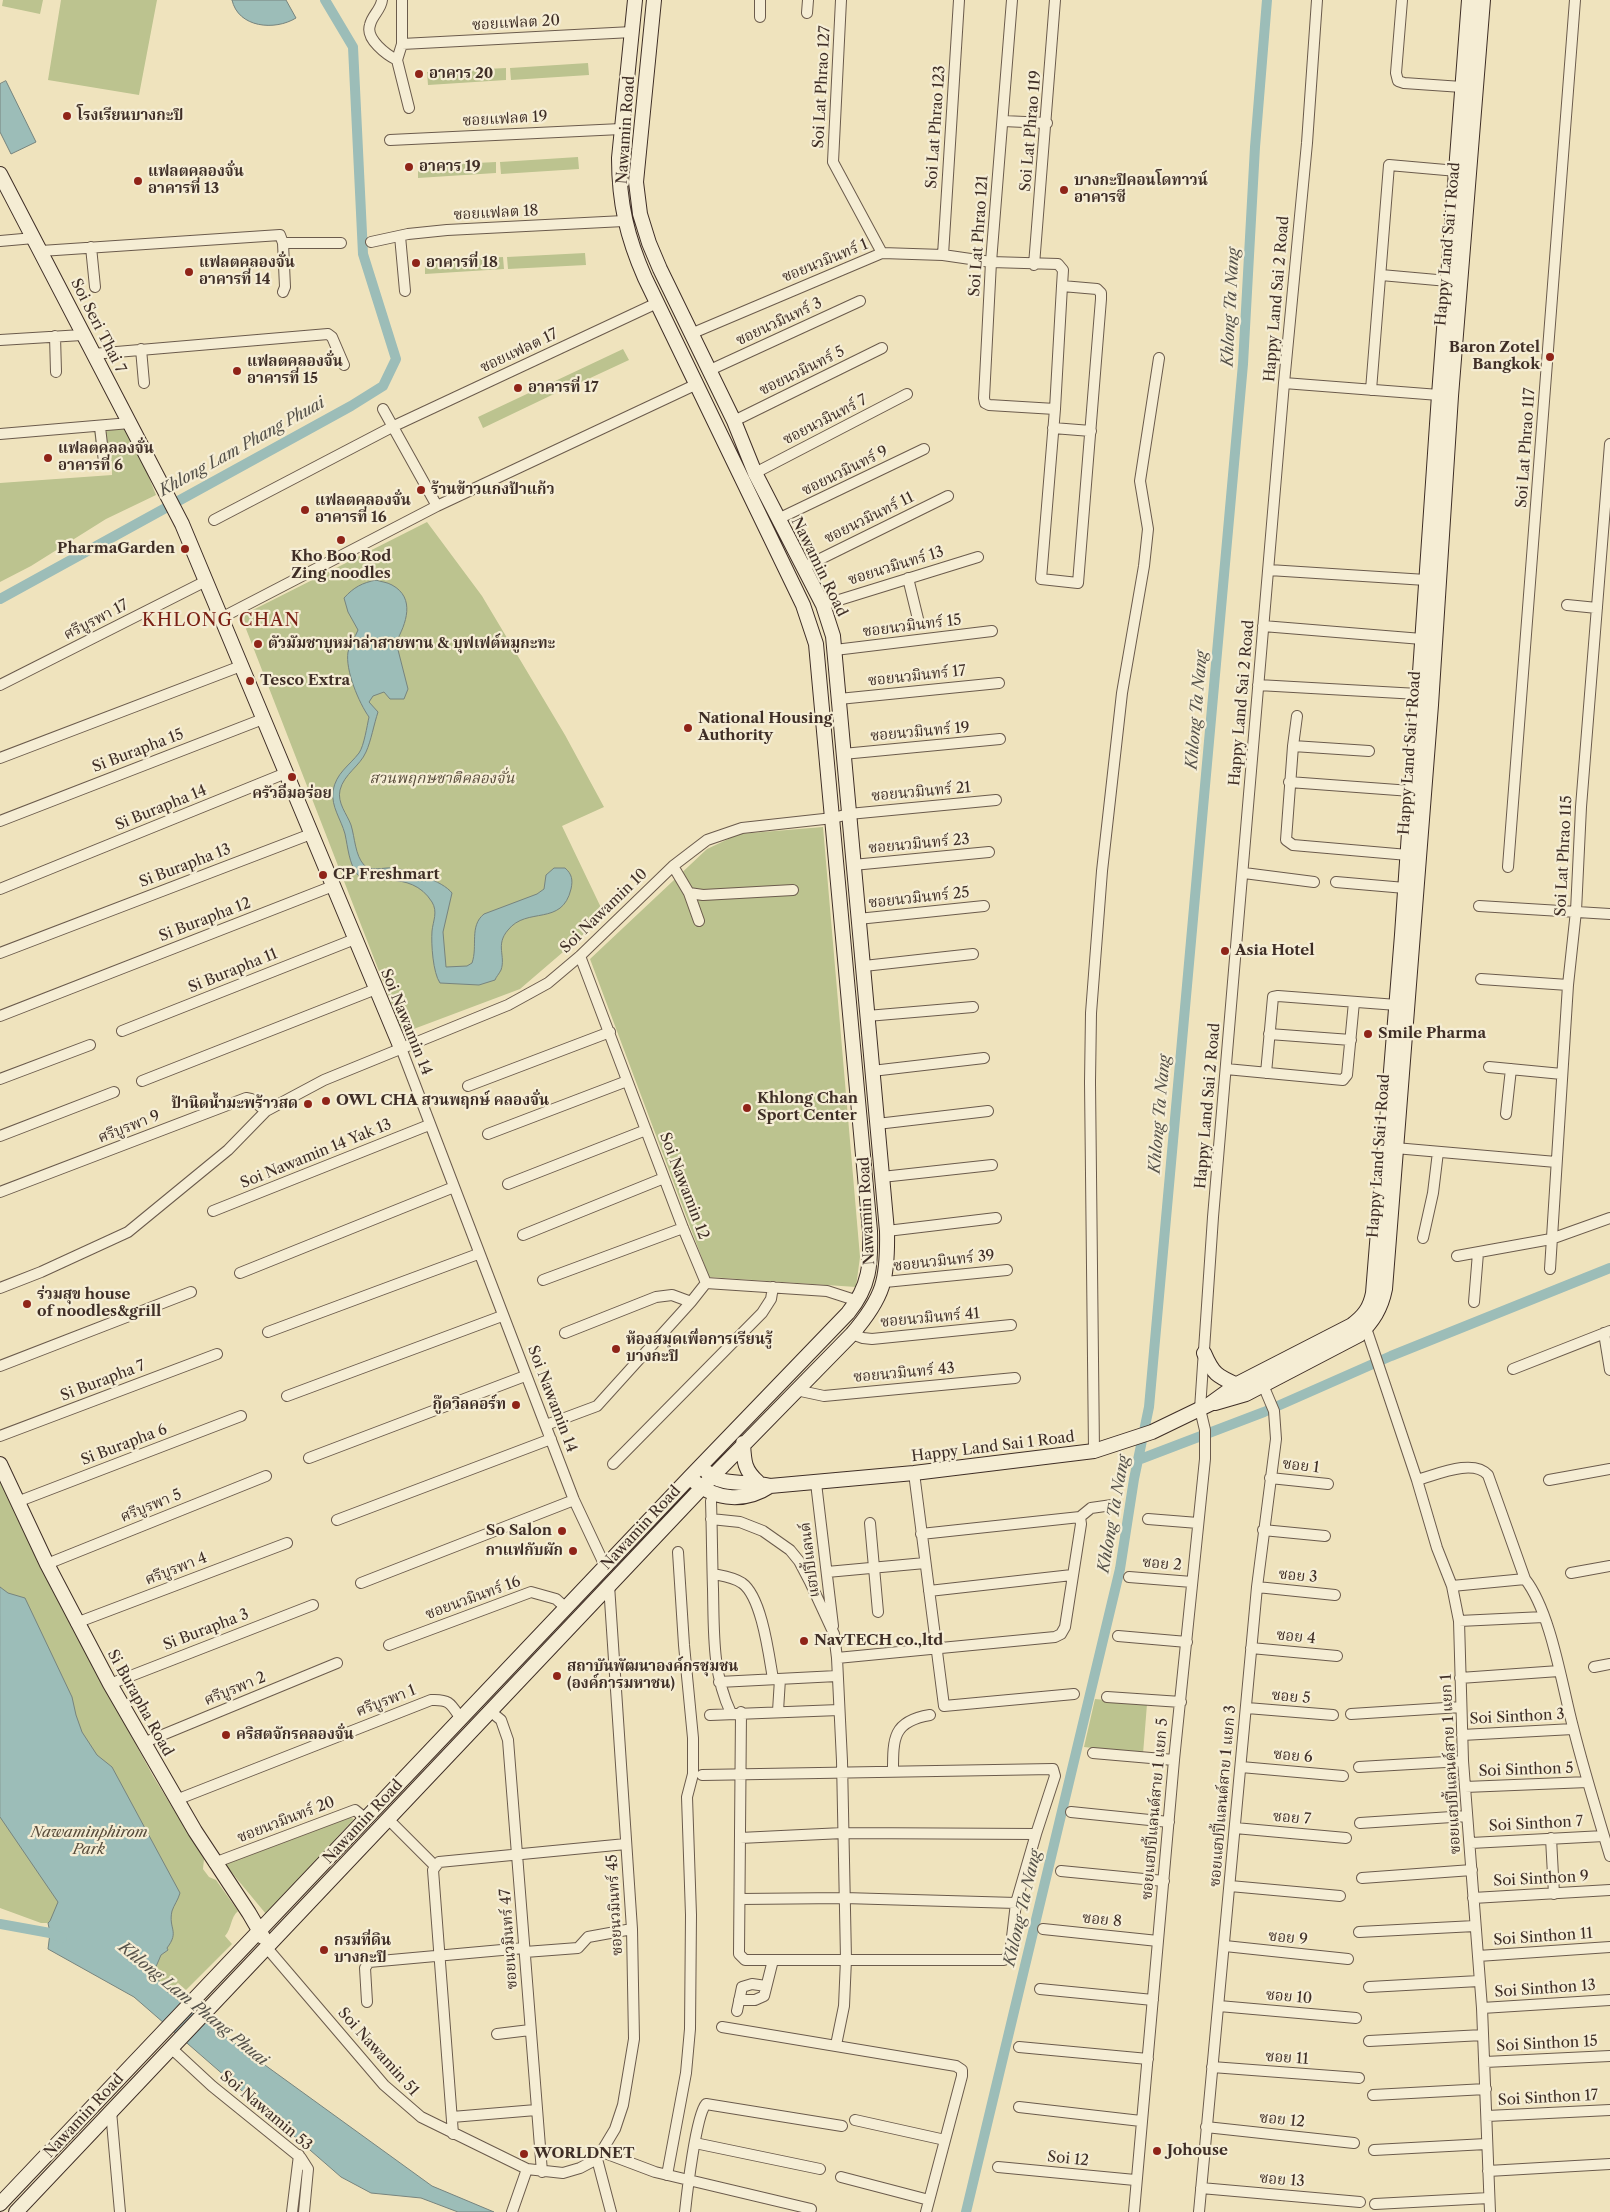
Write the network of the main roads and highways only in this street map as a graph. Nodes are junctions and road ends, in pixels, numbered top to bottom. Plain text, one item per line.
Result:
1 (635, 0) edge
2 (654, 0) edge
3 (1469, 0) edge
4 (1483, 0) edge
5 (1464, 172) junction
6 (0, 174) edge
7 (1445, 396) junction
8 (167, 493) joint
9 (1418, 792) junction
10 (1402, 1006) junction
11 (400, 1048) road end
12 (1398, 1050) junction
13 (1364, 1323) junction
14 (1204, 1353) road end
15 (1260, 1380) junction
16 (1237, 1385) junction
17 (1205, 1406) junction
18 (744, 1443) junction
19 (0, 1464) edge
20 (701, 1466) junction
21 (690, 1477) junction
22 (712, 1477) junction
23 (764, 1484) junction
24 (702, 1487) junction
25 (716, 1499) junction
26 (687, 1503) junction
27 (260, 1930) junction
28 (267, 1948) junction
29 (0, 2204) edge
30 (20, 2210) edge

1 - 20 main road, Nawamin Road
2 - 18 main road, Nawamin Road
3 - 5 main road, Happy Land Sai 1 Road
4 - 5 main road, Happy Land Sai 1 Road
5 - 7 main road, Happy Land Sai 1 Road
5 - 7 main road, Happy Land Sai 1 Road
6 - 8 main road, Soi Seri Thai 7
7 - 9 main road, Happy Land Sai 1 Road
7 - 9 main road, Happy Land Sai 1 Road
8 - 11 main road, Soi Nawamin 14
9 - 10 main road, Happy Land Sai 1 Road
9 - 10 main road, Happy Land Sai 1 Road
10 - 12 main road, Happy Land Sai 1 Road
12 - 13 main road, Happy Land Sai 1 Road
12 - 13 main road, Happy Land Sai 1 Road
13 - 15 main road, Happy Land Sai 1 Road
14 - 16 main road
15 - 16 main road, Happy Land Sai 1 Road
15 - 17 main road, Happy Land Sai 1 Road
16 - 17 main road, Happy Land Sai 1 Road
17 - 23 main road, Happy Land Sai 1 Road
18 - 22 main road, Nawamin Road
18 - 23 main road
19 - 27 main road, Si Burapha Road
20 - 21 main road, Nawamin Road
20 - 22 main road
21 - 24 main road
21 - 27 main road, Nawamin Road
22 - 23 main road, Happy Land Sai 1 Road
22 - 24 main road, Nawamin Road
23 - 25 main road, Happy Land Sai 1 Road
24 - 25 main road
24 - 26 main road, Nawamin Road
25 - 26 main road, Happy Land Sai 1 Road
26 - 28 main road, Nawamin Road
27 - 28 main road, Si Burapha Road
27 - 29 main road, Nawamin Road
28 - 30 main road, Nawamin Road

